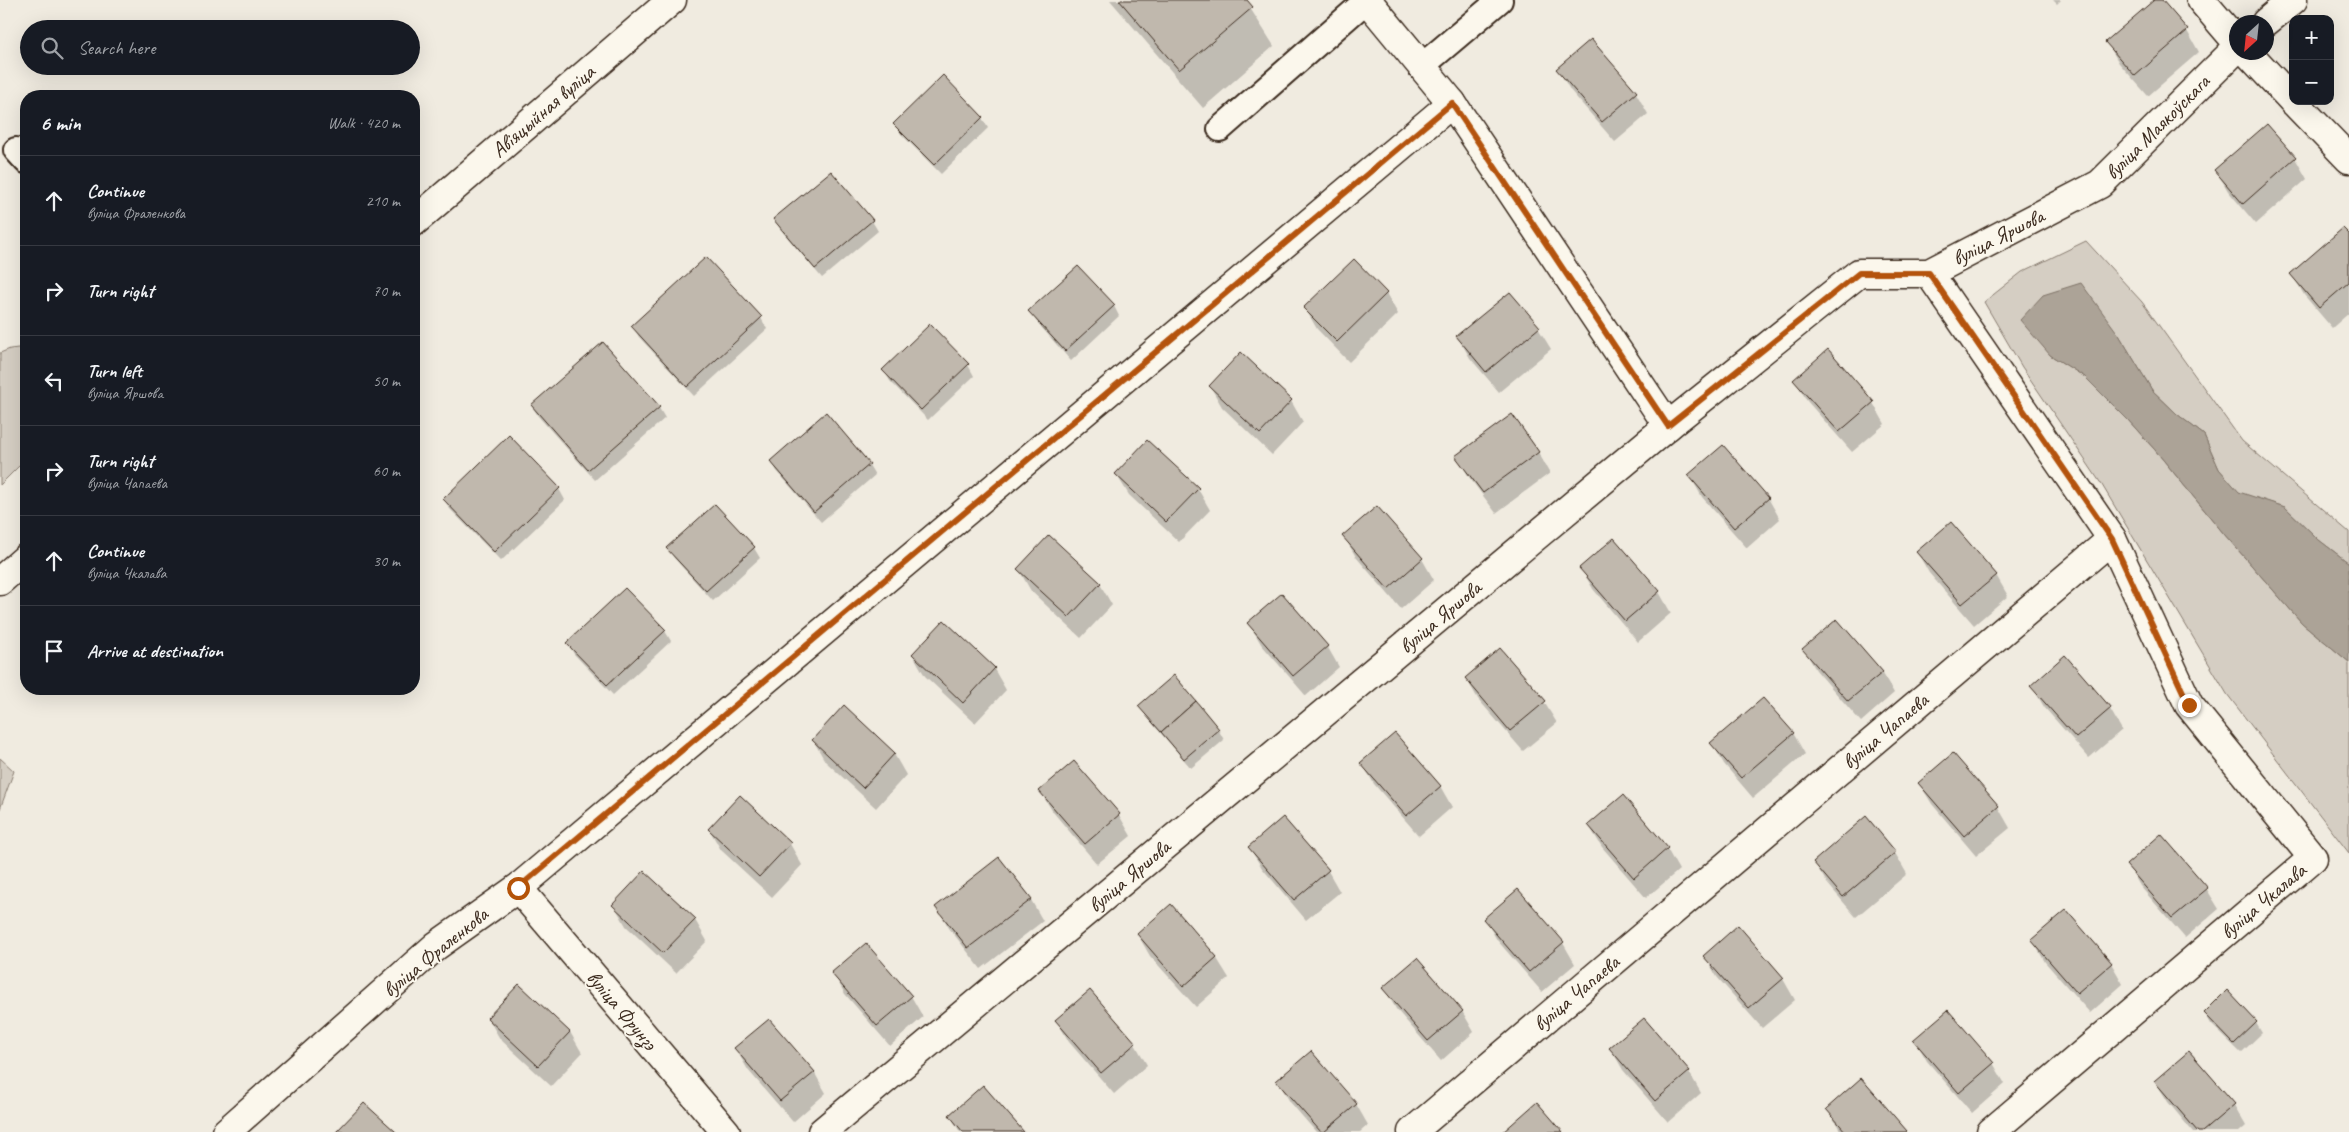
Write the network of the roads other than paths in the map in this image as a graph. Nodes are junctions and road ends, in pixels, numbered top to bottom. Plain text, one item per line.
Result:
1 (672, 0) edge
2 (1367, 0) edge
3 (1500, 0) edge
4 (2201, 0) edge
5 (2293, 0) edge
6 (2274, 15) edge
7 (2229, 34) edge
8 (2229, 56) edge
9 (2255, 60) edge
10 (1422, 66) junction
11 (2289, 97) edge
12 (1452, 103) junction
13 (2297, 105) edge
14 (1220, 129) dead end
15 (2349, 159) edge
16 (2100, 184) joint
17 (420, 217) edge
18 (1929, 273) junction
19 (1668, 426) junction
20 (2112, 539) junction
21 (20, 563) edge
22 (0, 581) edge
23 (518, 888) junction
24 (226, 1132) edge
25 (726, 1132) edge
26 (822, 1132) edge
27 (1412, 1132) edge
28 (1991, 1132) edge

1 - 17 street, Авіяцыйная вуліца
2 - 10 street
2 - 14 lane
3 - 10 lane
4 - 7 street
5 - 6 street
8 - 16 street, вуліца Маякоўскага
9 - 11 street
10 - 12 street
12 - 19 street
12 - 23 street, вуліца Фраленкова
13 - 15 street
16 - 18 street, вуліца Яршова
18 - 19 street, вуліца Яршова
18 - 20 street
19 - 26 street, вуліца Яршова
20 - 27 street, вуліца Чапаева
20 - 28 street, вуліца Чкалава
21 - 22 street
23 - 24 street, вуліца Фраленкова
23 - 25 street, вуліца Фрунзэ

